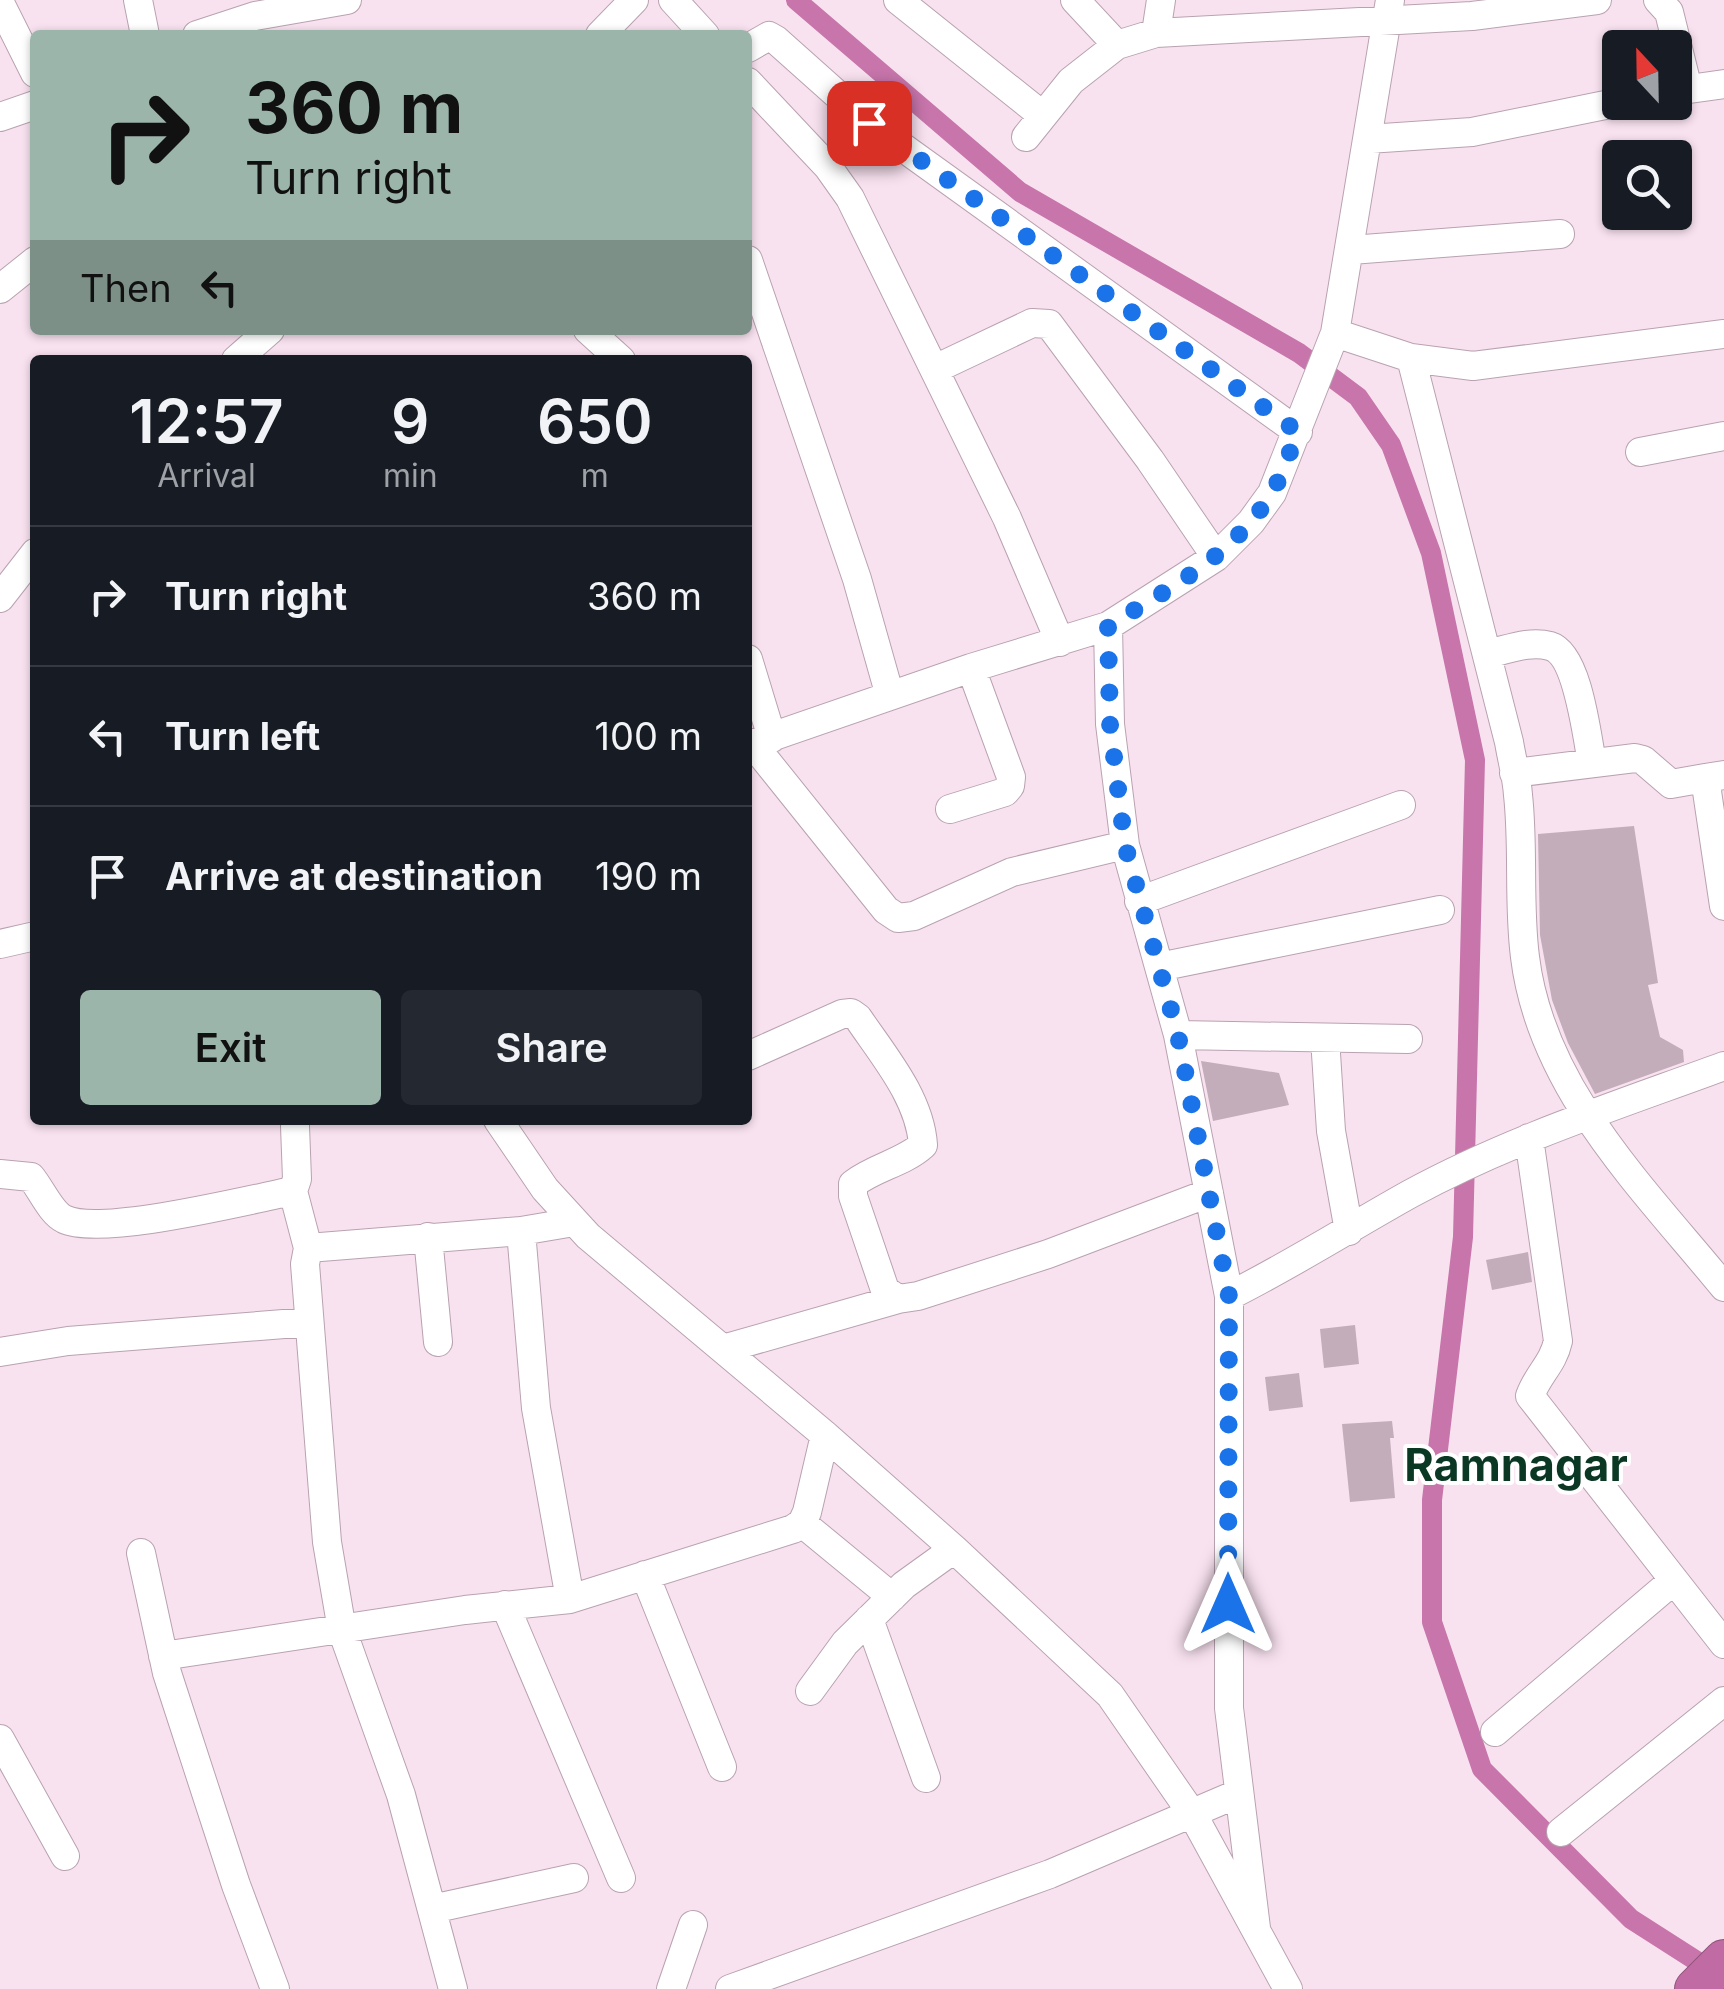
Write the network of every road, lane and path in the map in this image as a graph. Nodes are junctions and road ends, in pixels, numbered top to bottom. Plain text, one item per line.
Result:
1 (138, 0) edge
2 (347, 0) edge
3 (634, 0) edge
4 (672, 0) edge
5 (898, 0) edge
6 (1074, 0) edge
7 (1161, 0) edge
8 (1597, 0) edge
9 (1658, 0) edge
10 (0, 3) edge
11 (1388, 10) edge
12 (258, 25) edge
13 (144, 30) edge
14 (228, 30) edge
15 (605, 30) edge
16 (699, 30) edge
17 (1672, 30) edge
18 (1156, 34) junction
19 (752, 45) edge
20 (1117, 45) junction
21 (30, 63) edge
22 (1724, 84) edge
23 (752, 86) edge
24 (1692, 89) edge
25 (1602, 106) edge
26 (30, 107) edge
27 (0, 117) edge
28 (1368, 139) junction
29 (1560, 234) dead end
30 (1350, 250) junction
31 (30, 265) edge
32 (752, 272) edge
33 (0, 289) edge
34 (1335, 334) junction
35 (1724, 334) edge
36 (264, 335) edge
37 (593, 335) edge
38 (242, 355) edge
39 (615, 355) edge
40 (1411, 358) junction
41 (935, 369) junction
42 (1298, 432) junction
43 (1724, 436) edge
44 (1640, 452) dead end
45 (1216, 557) junction
46 (30, 559) edge
47 (0, 598) edge
48 (1108, 626) junction
49 (1060, 642) junction
50 (1486, 654) junction
51 (970, 668) junction
52 (752, 696) edge
53 (890, 696) junction
54 (757, 742) edge
55 (1592, 764) junction
56 (1514, 773) junction
57 (1714, 777) edge
58 (1401, 805) dead end
59 (950, 809) dead end
60 (1125, 845) junction
61 (1140, 901) junction
62 (1724, 906) edge
63 (1440, 910) dead end
64 (30, 937) edge
65 (0, 944) edge
66 (1159, 967) junction
67 (1178, 1035) junction
68 (1324, 1038) junction
69 (1408, 1039) dead end
70 (752, 1054) edge
71 (1724, 1066) edge
72 (1585, 1116) junction
73 (501, 1125) edge
74 (295, 1126) dead end
75 (1529, 1138) junction
76 (0, 1174) edge
77 (293, 1191) junction
78 (1209, 1192) junction
79 (574, 1222) junction
80 (521, 1231) junction
81 (1349, 1232) junction
82 (428, 1237) junction
83 (308, 1248) junction
84 (1724, 1287) edge
85 (1229, 1296) junction
86 (898, 1299) junction
87 (309, 1322) junction
88 (438, 1342) dead end
89 (723, 1349) junction
90 (0, 1352) edge
91 (825, 1435) junction
92 (802, 1523) junction
93 (954, 1549) junction
94 (141, 1552) dead end
95 (645, 1575) junction
96 (1674, 1580) junction
97 (892, 1597) junction
98 (570, 1599) junction
99 (505, 1606) junction
100 (869, 1619) junction
101 (342, 1630) junction
102 (1724, 1644) edge
103 (163, 1656) junction
104 (810, 1691) dead end
105 (1724, 1700) edge
106 (1495, 1732) dead end
107 (0, 1739) edge
108 (722, 1767) dead end
109 (926, 1778) dead end
110 (1237, 1794) junction
111 (1193, 1815) junction
112 (1561, 1832) dead end
113 (65, 1856) dead end
114 (574, 1878) dead end
115 (621, 1878) dead end
116 (432, 1909) junction
117 (693, 1925) dead end
118 (1256, 1928) junction
119 (275, 1989) edge
120 (453, 1989) edge
121 (671, 1989) edge
122 (730, 1989) edge
123 (1288, 1989) edge

1 - 13 street
2 - 12 street
3 - 15 street
4 - 16 street
5 - 20 street
6 - 20 street
7 - 18 street
8 - 11 street
9 - 17 street
10 - 21 street
11 - 18 street
11 - 28 street
12 - 14 street
18 - 20 street
19 - 42 street
22 - 24 street
23 - 41 street
25 - 28 street
26 - 27 street
28 - 30 street
29 - 30 street
30 - 34 street
31 - 33 street
32 - 53 street
34 - 40 street
34 - 42 street
35 - 40 street
36 - 38 street
37 - 39 street
40 - 50 street
41 - 45 street
41 - 49 street
42 - 45 street
43 - 44 street
45 - 48 street
46 - 47 street
48 - 49 street
48 - 60 street
49 - 51 street
50 - 55 street
50 - 56 street
51 - 53 street
51 - 59 street
52 - 54 street
53 - 54 street
54 - 60 street
55 - 56 street
55 - 57 street
56 - 72 street
57 - 62 street
58 - 61 street
60 - 61 street
61 - 66 street
63 - 66 street
64 - 65 street
66 - 67 street
67 - 68 street
67 - 78 street
68 - 69 street
68 - 81 street
70 - 86 street
71 - 72 street
72 - 75 street
72 - 84 street
73 - 79 street
74 - 77 street
75 - 81 street
75 - 96 street
76 - 77 street
77 - 83 street
78 - 85 street
78 - 86 street
79 - 80 street
79 - 89 street
80 - 82 street
80 - 98 street
81 - 85 street
82 - 83 street
82 - 88 street
83 - 87 street
85 - 110 street
86 - 89 street
87 - 90 street
87 - 101 street
89 - 91 street
91 - 92 street
91 - 93 street
92 - 95 street
92 - 97 street
93 - 97 street
93 - 111 street
94 - 103 street
95 - 98 street
95 - 108 street
96 - 102 street
96 - 106 street
97 - 100 street
98 - 99 street
99 - 101 street
99 - 115 street
100 - 104 street
100 - 109 street
101 - 103 street
101 - 116 street
103 - 119 street
105 - 112 street
107 - 113 street
110 - 111 street
110 - 118 street
111 - 118 street
111 - 122 street
114 - 116 street
116 - 120 street
117 - 121 street
118 - 123 street

